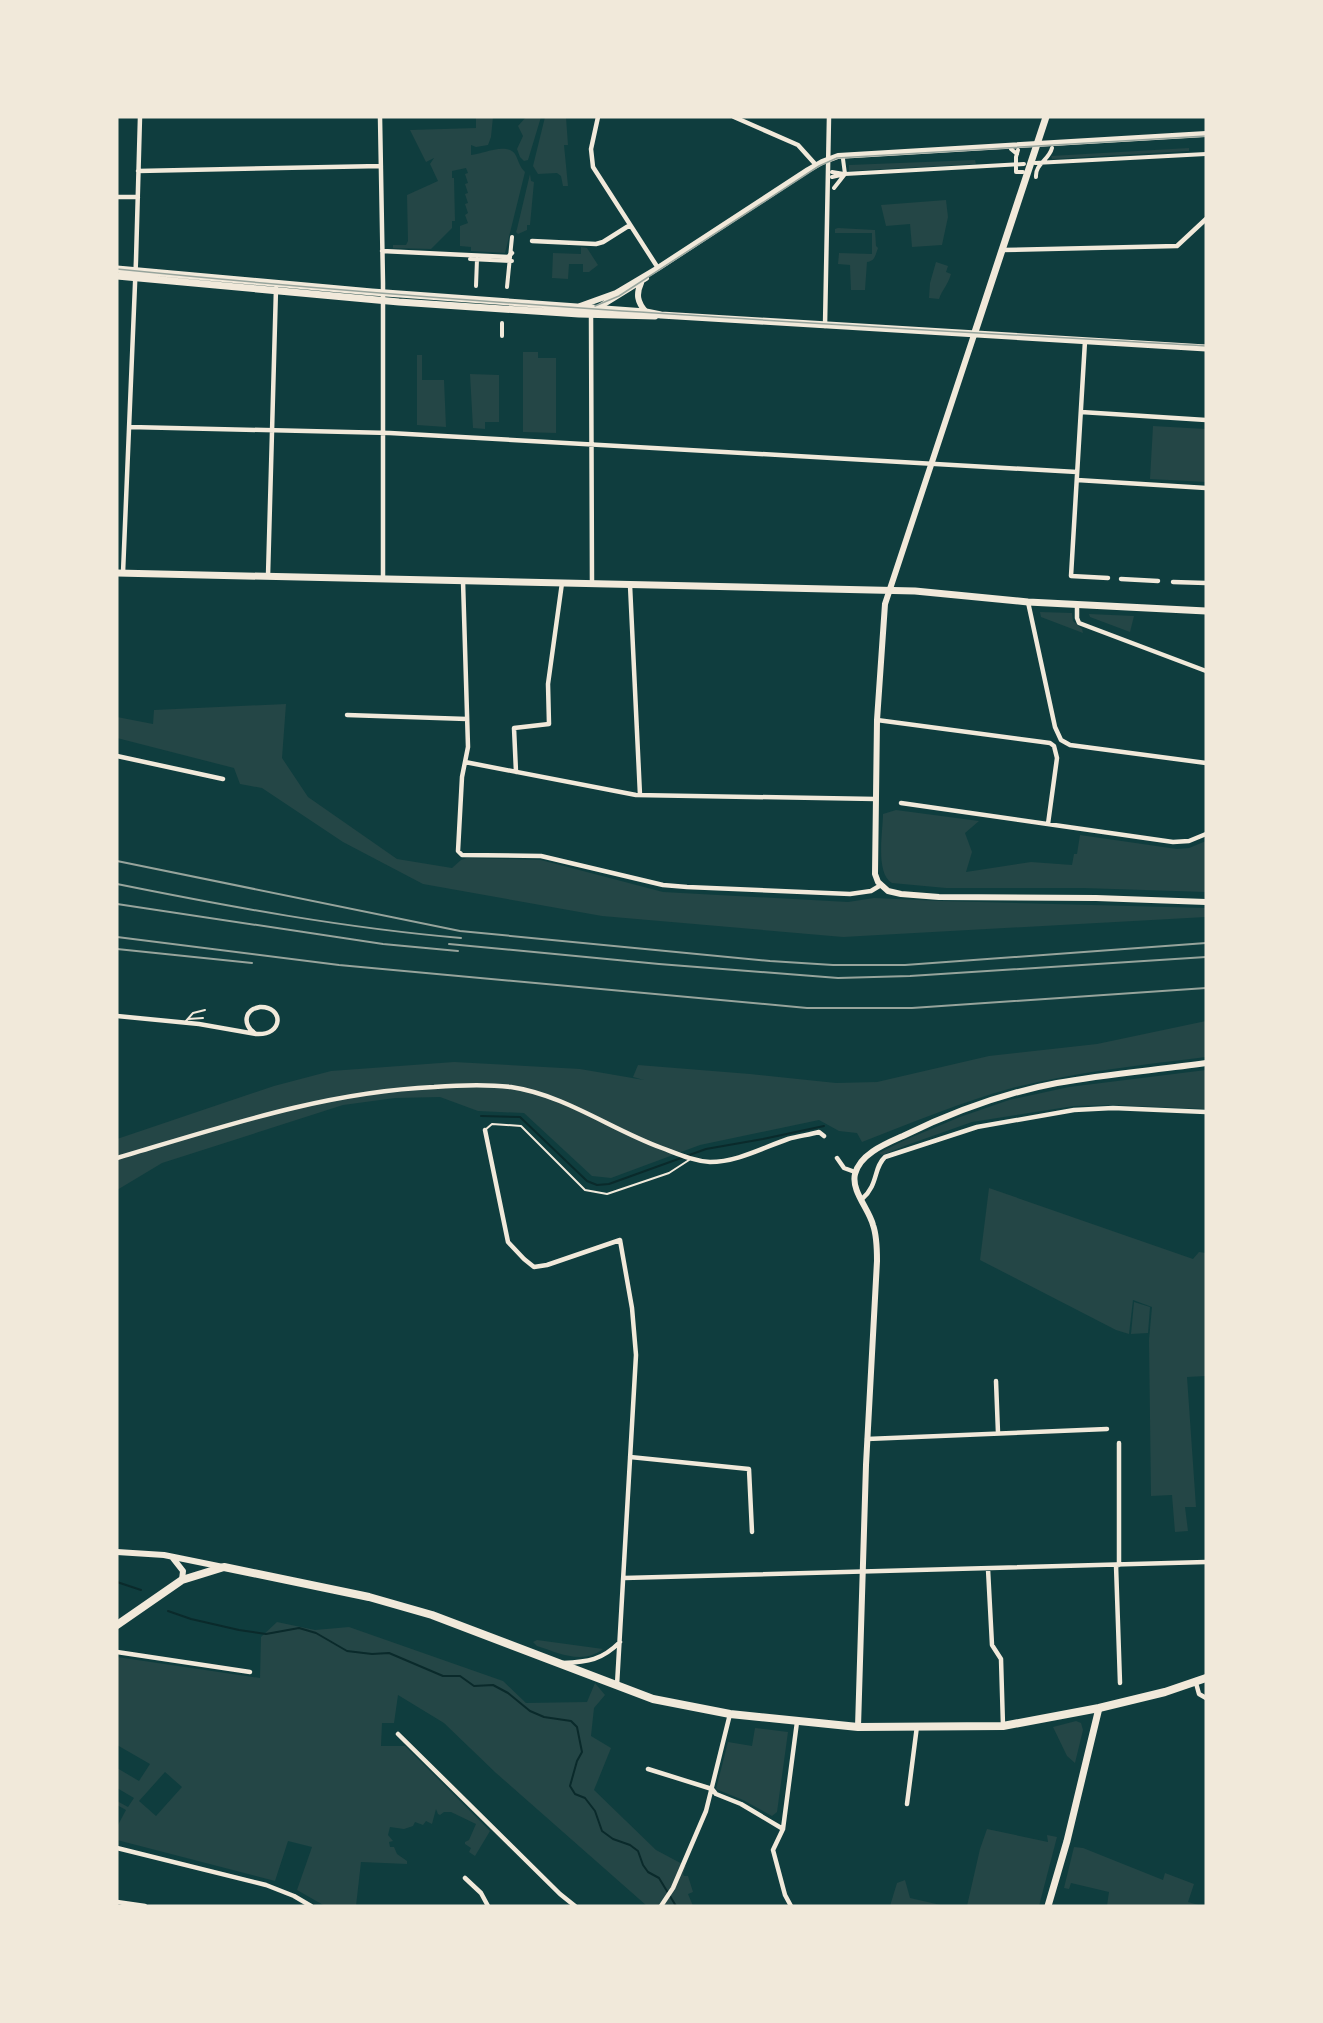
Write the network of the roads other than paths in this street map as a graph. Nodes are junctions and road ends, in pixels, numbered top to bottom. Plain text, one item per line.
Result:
1 (140, 117) edge
2 (380, 117) edge
3 (598, 117) edge
4 (734, 117) edge
5 (829, 117) edge
6 (1046, 117) edge
7 (1206, 134) edge
8 (1037, 144) junction
9 (1053, 148) dead end
10 (1011, 149) dead end
11 (1206, 154) edge
12 (828, 159) junction
13 (843, 159) dead end
14 (1035, 163) dead end
15 (1042, 163) junction
16 (1016, 164) junction
17 (1024, 164) dead end
18 (816, 165) junction
19 (381, 166) junction
20 (138, 171) junction
21 (1016, 172) junction
22 (1023, 172) dead end
23 (831, 174) junction
24 (844, 174) junction
25 (1036, 177) dead end
26 (1016, 178) dead end
27 (117, 197) edge
28 (138, 197) junction
29 (1206, 219) edge
30 (630, 225) junction
31 (512, 237) dead end
32 (532, 242) dead end
33 (1002, 250) junction
34 (382, 251) junction
35 (512, 253) dead end
36 (470, 259) dead end
37 (477, 259) junction
38 (510, 261) junction
39 (658, 268) junction
40 (117, 269) edge
41 (136, 274) junction
42 (117, 276) edge
43 (641, 282) junction
44 (476, 286) dead end
45 (276, 287) junction
46 (507, 287) dead end
47 (383, 296) junction
48 (599, 308) junction
49 (580, 310) junction
50 (646, 312) junction
51 (591, 314) junction
52 (660, 315) junction
53 (502, 323) dead end
54 (825, 326) junction
55 (974, 335) junction
56 (502, 336) dead end
57 (1085, 341) junction
58 (1206, 348) edge
59 (1081, 412) junction
60 (1206, 420) edge
61 (130, 427) junction
62 (272, 430) junction
63 (382, 433) junction
64 (591, 444) junction
65 (931, 464) junction
66 (1077, 472) junction
67 (1077, 480) junction
68 (1206, 488) edge
69 (117, 526) edge
70 (124, 527) junction
71 (120, 573) edge
72 (268, 576) junction
73 (1108, 578) dead end
74 (383, 579) junction
75 (1121, 579) dead end
76 (462, 581) junction
77 (1158, 581) dead end
78 (1173, 582) dead end
79 (562, 583) junction
80 (1206, 583) edge
81 (592, 584) junction
82 (630, 585) junction
83 (889, 590) junction
84 (1028, 602) junction
85 (1077, 604) junction
86 (1206, 611) edge
87 (1206, 671) edge
88 (347, 715) dead end
89 (467, 719) junction
90 (877, 720) junction
91 (117, 756) edge
92 (465, 762) junction
93 (1206, 763) edge
94 (516, 772) junction
95 (223, 779) dead end
96 (640, 795) junction
97 (876, 799) junction
98 (901, 803) dead end
99 (1048, 824) junction
100 (1206, 834) edge
101 (881, 885) junction
102 (1206, 902) edge
103 (205, 1010) dead end
104 (117, 1016) edge
105 (203, 1018) dead end
106 (185, 1021) junction
107 (256, 1034) junction
108 (1206, 1063) edge
109 (1206, 1112) edge
110 (485, 1130) joint
111 (824, 1136) dead end
112 (117, 1158) edge
113 (837, 1158) dead end
114 (690, 1159) junction
115 (855, 1172) junction
116 (862, 1199) junction
117 (996, 1380) dead end
118 (1107, 1429) dead end
119 (998, 1433) junction
120 (867, 1438) junction
121 (1119, 1443) dead end
122 (630, 1457) junction
123 (752, 1532) dead end
124 (117, 1552) edge
125 (172, 1557) junction
126 (1206, 1562) edge
127 (1117, 1565) junction
128 (224, 1567) junction
129 (988, 1569) junction
130 (863, 1571) junction
131 (624, 1578) junction
132 (182, 1580) junction
133 (117, 1625) edge
134 (620, 1642) junction
135 (117, 1652) edge
136 (563, 1663) junction
137 (250, 1672) dead end
138 (1206, 1678) edge
139 (1120, 1683) dead end
140 (1196, 1683) junction
141 (617, 1685) junction
142 (1206, 1698) edge
143 (1099, 1708) junction
144 (730, 1714) junction
145 (796, 1722) junction
146 (917, 1726) junction
147 (1004, 1726) junction
148 (858, 1727) junction
149 (398, 1734) dead end
150 (648, 1769) dead end
151 (712, 1790) junction
152 (907, 1804) dead end
153 (783, 1829) junction
154 (117, 1848) edge
155 (465, 1878) dead end
156 (117, 1902) edge
157 (126, 1904) edge
158 (145, 1906) edge
159 (311, 1906) edge
160 (488, 1906) edge
161 (575, 1906) edge
162 (661, 1906) edge
163 (791, 1906) edge
164 (1048, 1906) edge

1 - 20 street
2 - 19 street
3 - 30 street
4 - 18 street
5 - 12 street
6 - 8 main road
7 - 8 street
8 - 12 street
8 - 33 main road
9 - 15 street
10 - 16 street
11 - 15 street
12 - 18 street
12 - 23 street
13 - 24 street
14 - 15 street
15 - 25 street
16 - 17 street
16 - 21 street
16 - 24 street
18 - 39 street
19 - 20 street
19 - 34 street
20 - 28 street
21 - 22 street
21 - 26 street
23 - 24 street
23 - 24 street
23 - 54 street
27 - 28 street
28 - 41 street
29 - 33 street
30 - 32 street
30 - 39 street
31 - 38 street
33 - 55 main road
34 - 35 street
34 - 47 street
36 - 37 street
37 - 38 street
37 - 44 street
38 - 46 street
39 - 43 street
39 - 49 street
40 - 41 main road
41 - 42 main road
41 - 45 main road
41 - 61 street
43 - 48 street
43 - 50 street
45 - 47 main road
45 - 62 street
47 - 49 main road
47 - 63 street
48 - 49 main road
48 - 50 main road
48 - 51 street
49 - 51 main road
50 - 52 main road
51 - 52 main road
51 - 64 street
52 - 54 main road
53 - 56 street
54 - 55 main road
55 - 57 main road
55 - 65 street
57 - 58 main road
57 - 59 street
59 - 60 street
59 - 66 street
61 - 62 street
61 - 70 street
62 - 63 street
62 - 72 street
63 - 64 street
63 - 74 street
64 - 65 street
64 - 81 street
65 - 66 street
65 - 83 street
66 - 67 street
67 - 68 street
67 - 73 street
69 - 70 street
70 - 71 street
71 - 72 main road
72 - 74 main road
74 - 76 main road
75 - 77 street
76 - 79 main road
76 - 89 street
78 - 80 street
79 - 81 main road
79 - 94 street
81 - 82 main road
82 - 83 main road
82 - 96 street
83 - 84 main road
83 - 90 street
84 - 85 main road
84 - 93 street
85 - 86 main road
85 - 87 street
88 - 89 street
89 - 92 street
90 - 97 street
90 - 99 street
91 - 95 street
92 - 94 street
92 - 101 street
94 - 96 street
96 - 97 street
97 - 101 street
98 - 99 street
99 - 100 street
101 - 102 street
103 - 106 lane
104 - 106 street
105 - 106 lane
106 - 107 street
107 - 107 street
108 - 115 street
109 - 116 street
110 - 114 lane
110 - 122 street
111 - 114 street
112 - 114 street
113 - 115 street
115 - 116 street
116 - 120 street
117 - 119 street
118 - 119 street
119 - 120 street
120 - 130 street
121 - 127 street
122 - 123 street
122 - 131 street
124 - 125 street
125 - 128 street
125 - 132 street
126 - 127 street
127 - 129 street
127 - 139 street
128 - 132 main road
128 - 136 main road
129 - 130 street
129 - 147 street
130 - 131 street
130 - 148 street
131 - 134 street
132 - 133 main road
134 - 136 street
134 - 141 street
135 - 137 street
136 - 141 main road
138 - 140 main road
140 - 142 street
140 - 143 main road
141 - 144 main road
143 - 147 main road
143 - 164 main road
144 - 145 main road
144 - 151 street
145 - 148 main road
145 - 153 street
146 - 147 main road
146 - 148 main road
146 - 152 street
149 - 161 street
150 - 151 street
151 - 153 street
151 - 162 street
153 - 163 street
154 - 159 street
155 - 160 street
156 - 157 street
157 - 158 street

